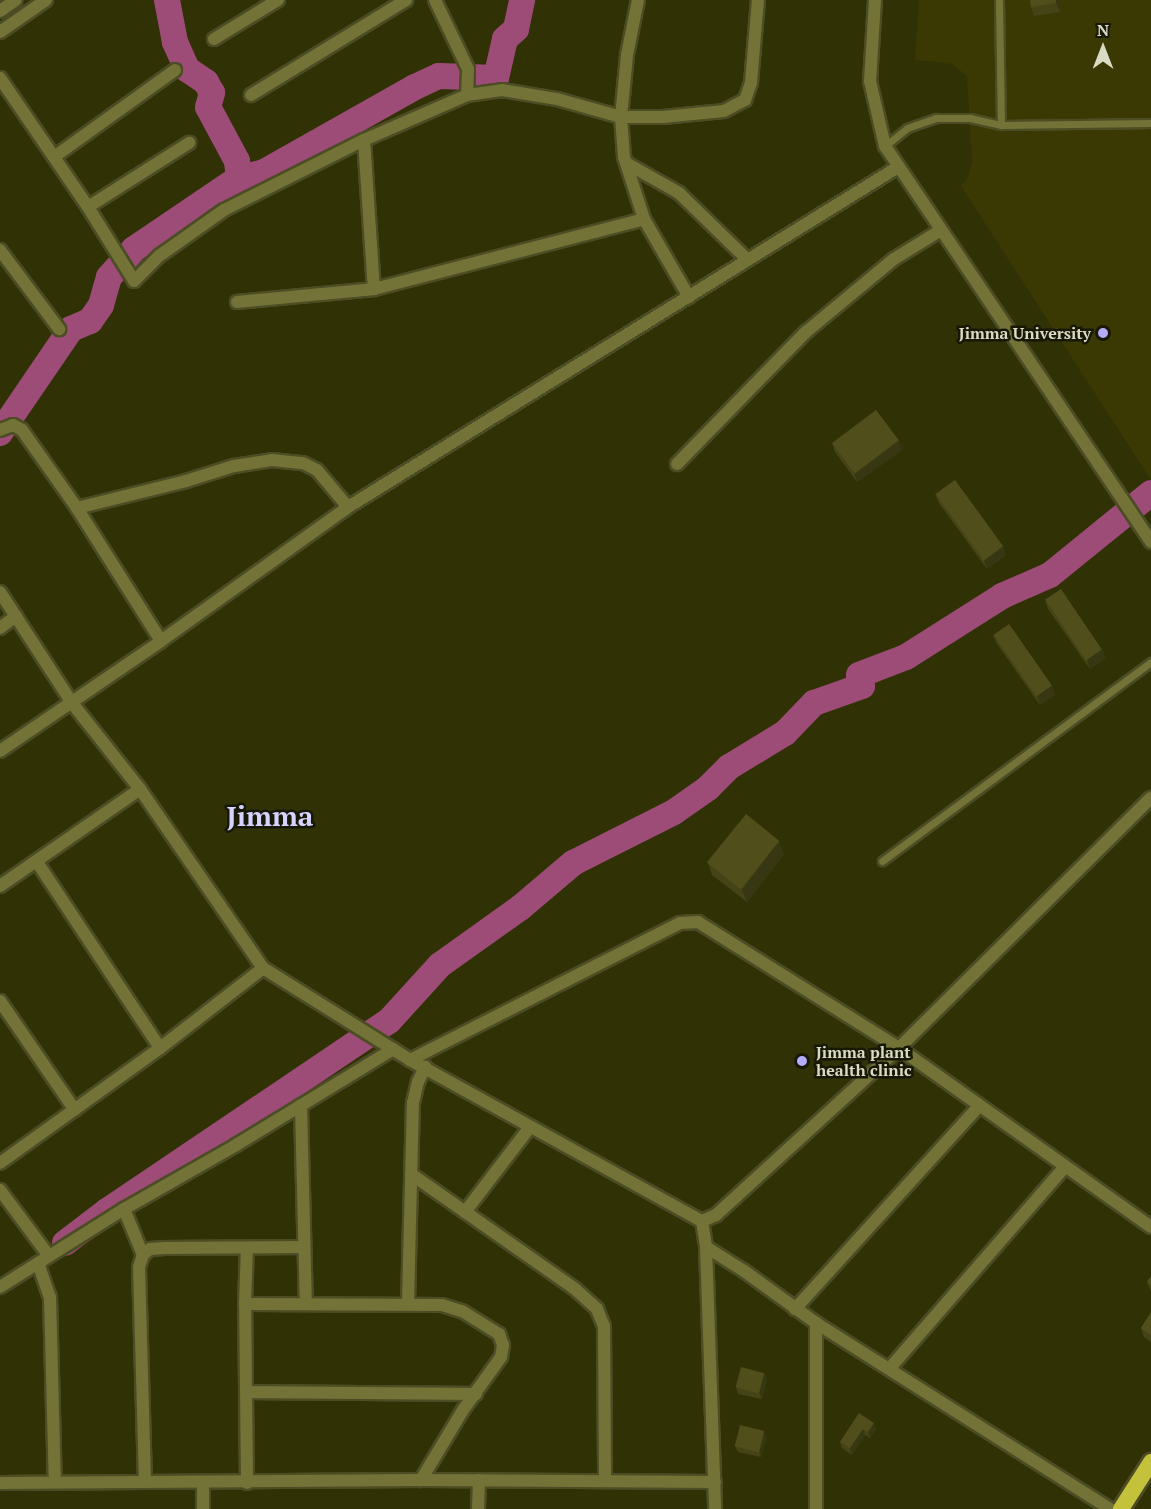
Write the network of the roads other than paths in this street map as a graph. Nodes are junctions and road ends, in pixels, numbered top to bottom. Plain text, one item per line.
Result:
1 (16, 0) edge
2 (46, 0) edge
3 (278, 0) edge
4 (406, 0) edge
5 (435, 0) edge
6 (638, 0) edge
7 (758, 0) edge
8 (875, 0) edge
9 (999, 0) edge
10 (0, 11) edge
11 (0, 32) edge
12 (214, 39) dead end
13 (175, 70) dead end
14 (0, 78) edge
15 (251, 95) dead end
16 (467, 95) junction
17 (621, 117) junction
18 (1151, 123) edge
19 (1001, 125) junction
20 (364, 140) junction
21 (189, 143) dead end
22 (885, 146) junction
23 (54, 157) junction
24 (626, 163) junction
25 (898, 167) junction
26 (88, 207) junction
27 (644, 219) junction
28 (941, 230) junction
29 (0, 250) edge
30 (748, 260) junction
31 (374, 289) junction
32 (689, 297) junction
33 (237, 302) dead end
34 (59, 329) dead end
35 (4, 427) edge
36 (677, 464) dead end
37 (348, 507) junction
38 (77, 508) junction
39 (1151, 542) edge
40 (0, 592) edge
41 (16, 616) junction
42 (0, 628) edge
43 (161, 641) junction
44 (1151, 662) edge
45 (72, 703) junction
46 (0, 751) edge
47 (140, 789) junction
48 (1151, 798) edge
49 (882, 861) dead end
50 (36, 862) junction
51 (0, 886) edge
52 (263, 968) junction
53 (0, 1001) edge
54 (160, 1048) junction
55 (899, 1048) junction
56 (393, 1049) junction
57 (410, 1060) junction
58 (425, 1067) junction
59 (301, 1106) junction
60 (978, 1107) junction
61 (75, 1110) junction
62 (530, 1127) junction
63 (0, 1163) edge
64 (1065, 1167) junction
65 (411, 1174) junction
66 (0, 1190) edge
67 (124, 1209) junction
68 (465, 1212) junction
69 (702, 1221) junction
70 (1151, 1227) edge
71 (304, 1247) junction
72 (706, 1247) junction
73 (247, 1248) junction
74 (143, 1255) junction
75 (43, 1260) junction
76 (0, 1287) edge
77 (245, 1304) junction
78 (306, 1304) junction
79 (408, 1304) junction
80 (795, 1309) junction
81 (816, 1323) junction
82 (890, 1368) junction
83 (246, 1392) junction
84 (476, 1394) junction
85 (1151, 1462) edge
86 (421, 1480) junction
87 (479, 1480) junction
88 (605, 1480) junction
89 (54, 1482) junction
90 (145, 1482) junction
91 (204, 1482) junction
92 (715, 1482) junction
93 (0, 1483) edge
94 (247, 1483) junction
95 (204, 1509) edge
96 (478, 1509) edge
97 (715, 1509) edge
98 (816, 1509) edge
99 (1110, 1509) edge
100 (1121, 1509) edge

1 - 10 street
2 - 11 street
3 - 12 street
4 - 15 street
5 - 16 street
6 - 17 street
7 - 17 street
8 - 22 street
9 - 19 lane
13 - 23 street
14 - 23 street
16 - 17 street
16 - 20 street
17 - 24 street
18 - 19 lane
19 - 22 lane
20 - 26 street
20 - 31 street
21 - 26 street
22 - 25 street
23 - 26 street
24 - 27 street
24 - 30 street
25 - 28 street
25 - 30 street
27 - 31 street
27 - 32 street
28 - 36 street
28 - 39 street
29 - 34 street
30 - 32 street
31 - 33 street
32 - 37 street
35 - 38 street
37 - 38 street
37 - 43 street
38 - 43 street
40 - 41 street
41 - 42 street
41 - 45 street
43 - 45 street
44 - 49 lane
45 - 46 street
45 - 47 street
47 - 50 street
47 - 52 street
48 - 55 street
50 - 51 street
50 - 54 street
52 - 54 street
52 - 56 street
53 - 61 street
54 - 61 street
55 - 57 street
55 - 60 street
55 - 69 street
56 - 57 street
56 - 59 street
57 - 58 street
58 - 62 street
58 - 65 street
59 - 67 street
59 - 71 street
60 - 64 street
60 - 80 street
61 - 63 street
62 - 68 street
62 - 69 street
64 - 70 street
64 - 82 street
65 - 68 street
65 - 79 street
66 - 75 street
67 - 74 street
67 - 75 street
68 - 88 street
69 - 72 street
71 - 73 street
71 - 78 street
72 - 80 street
72 - 92 street
73 - 74 street
73 - 77 street
74 - 90 street
75 - 76 street
75 - 89 street
77 - 78 street
77 - 83 street
78 - 79 street
79 - 84 street
80 - 81 street
81 - 82 street
81 - 98 street
82 - 99 street
83 - 84 street
83 - 94 street
84 - 86 street
85 - 100 highway
86 - 87 street
86 - 94 street
87 - 88 street
87 - 96 street
88 - 92 street
89 - 90 street
89 - 93 street
90 - 91 street
91 - 94 street
91 - 95 street
92 - 97 street

